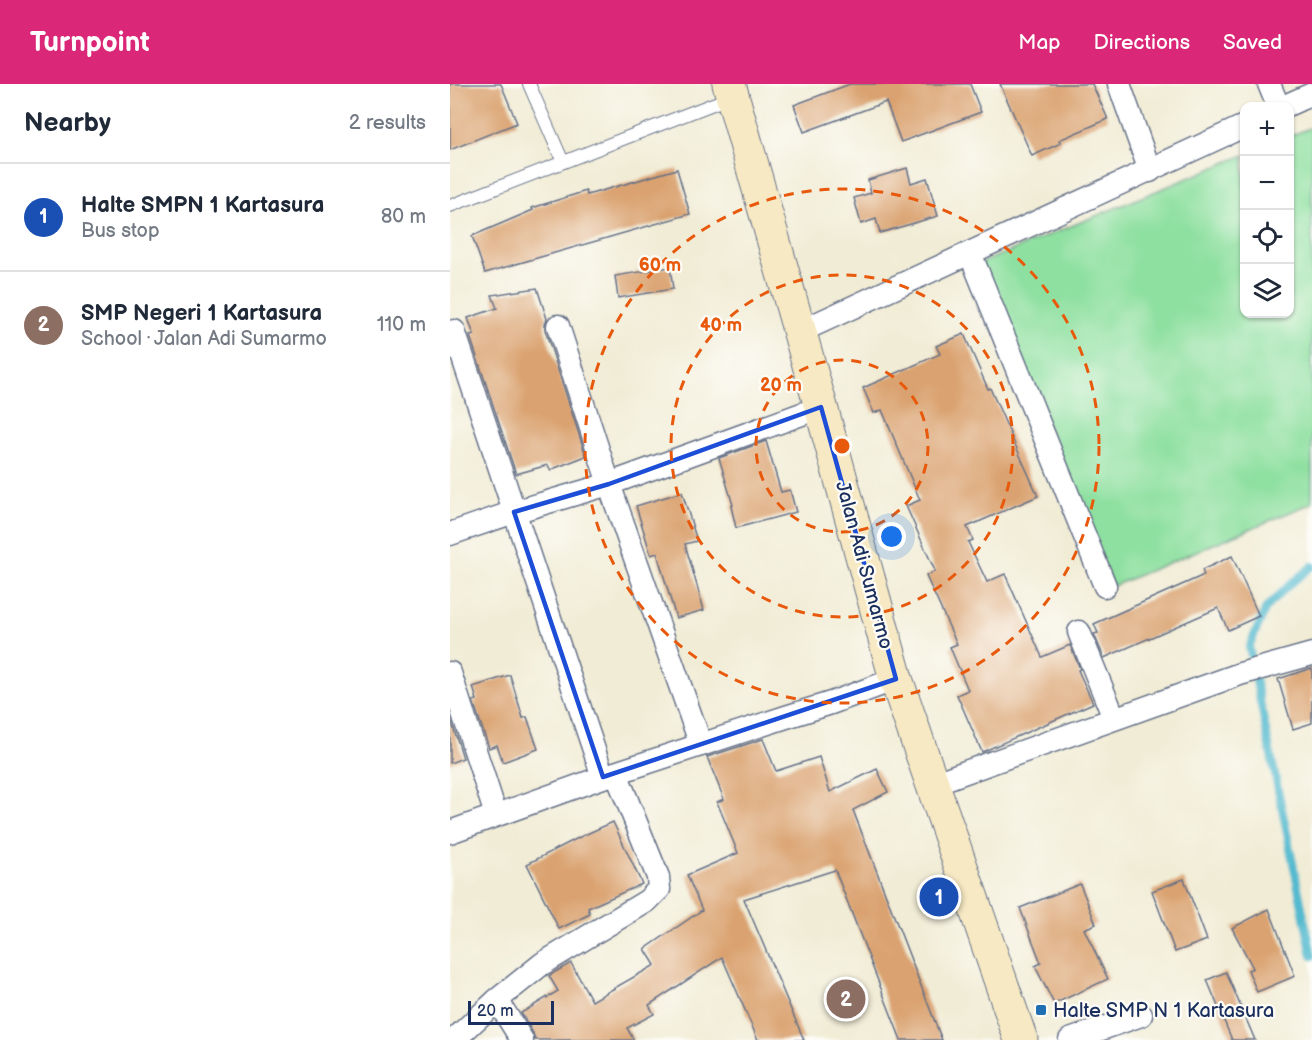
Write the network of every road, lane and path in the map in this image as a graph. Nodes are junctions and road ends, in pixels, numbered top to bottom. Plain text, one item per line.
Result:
1 (530, 84) edge
2 (1119, 84) edge
3 (1269, 84) edge
4 (731, 90) edge
5 (1312, 94) edge
6 (1276, 102) edge
7 (1294, 102) edge
8 (1240, 128) edge
9 (563, 162) junction
10 (1150, 171) junction
11 (450, 206) edge
12 (970, 253) junction
13 (558, 326) dead end
14 (454, 331) dead end
15 (799, 332) junction
16 (821, 407) junction
17 (609, 484) junction
18 (514, 513) junction
19 (450, 534) edge
20 (1106, 586) dead end
21 (1079, 632) dead end
22 (1312, 654) edge
23 (450, 673) edge
24 (896, 679) junction
25 (1114, 718) junction
26 (701, 745) junction
27 (609, 775) junction
28 (932, 784) junction
29 (496, 815) junction
30 (450, 832) edge
31 (497, 1000) junction
32 (1141, 1015) dead end
33 (454, 1040) edge
34 (522, 1040) edge
35 (1022, 1040) edge
36 (1070, 1040) edge

1 - 9 lane
2 - 10 street
3 - 6 street
4 - 9 lane
4 - 15 main road, Jalan Adi Sumarmo
5 - 7 street
8 - 10 street
9 - 11 lane
10 - 12 street
12 - 15 street
12 - 20 street
13 - 17 street
14 - 18 street
15 - 16 main road, Jalan Adi Sumarmo
16 - 17 street
16 - 24 main road, Jalan Adi Sumarmo
17 - 18 street
17 - 26 street
18 - 19 street
18 - 27 street
21 - 25 street
22 - 25 street
23 - 29 street
24 - 26 street
24 - 28 main road, Jalan Adi Sumarmo
25 - 28 street
26 - 27 street
27 - 29 street
27 - 31 street
28 - 35 main road, Jalan Adi Sumarmo
29 - 30 street
31 - 33 street
31 - 34 street
32 - 36 street

